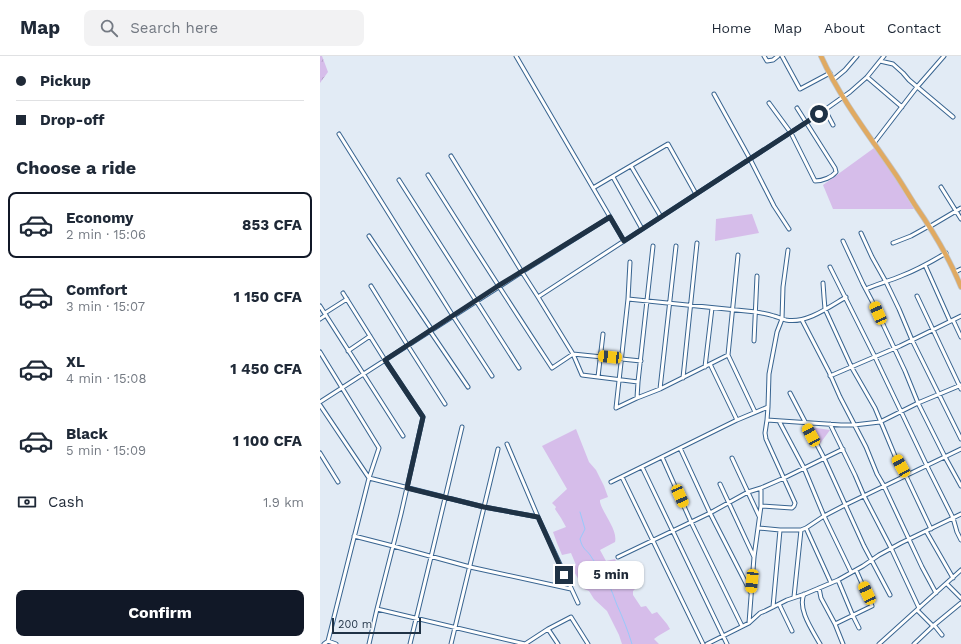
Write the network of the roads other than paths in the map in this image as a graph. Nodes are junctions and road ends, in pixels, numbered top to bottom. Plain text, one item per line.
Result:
1 (516, 56) edge
2 (764, 56) edge
3 (778, 56) edge
4 (782, 56) edge
5 (822, 56) edge
6 (857, 56) edge
7 (884, 56) edge
8 (944, 56) edge
9 (880, 61) junction
10 (830, 73) junction
11 (867, 76) junction
12 (833, 80) junction
13 (917, 87) junction
14 (714, 94) dead end
15 (844, 97) junction
16 (769, 104) dead end
17 (902, 107) junction
18 (797, 108) dead end
19 (824, 110) junction
20 (953, 117) dead end
21 (806, 122) junction
22 (834, 125) dead end
23 (791, 133) junction
24 (338, 134) dead end
25 (874, 143) junction
26 (452, 156) dead end
27 (750, 159) junction
28 (632, 166) junction
29 (428, 175) dead end
30 (613, 177) junction
31 (399, 180) dead end
32 (941, 187) dead end
33 (593, 188) junction
34 (696, 194) junction
35 (961, 208) edge
36 (956, 211) junction
37 (610, 217) junction
38 (661, 217) junction
39 (961, 219) edge
40 (929, 226) junction
41 (642, 229) junction
42 (789, 229) dead end
43 (861, 233) dead end
44 (369, 236) dead end
45 (624, 241) junction
46 (843, 241) dead end
47 (697, 243) dead end
48 (893, 244) dead end
49 (653, 246) dead end
50 (676, 246) dead end
51 (788, 250) dead end
52 (946, 253) junction
53 (738, 255) dead end
54 (630, 262) dead end
55 (925, 265) junction
56 (830, 267) dead end
57 (961, 269) edge
58 (522, 272) junction
59 (956, 272) junction
60 (757, 276) dead end
61 (886, 282) junction
62 (823, 283) dead end
63 (371, 286) dead end
64 (498, 286) junction
65 (961, 286) edge
66 (866, 289) junction
67 (343, 293) dead end
68 (917, 296) dead end
69 (538, 297) junction
70 (846, 297) junction
71 (347, 299) junction
72 (628, 299) junction
73 (477, 301) junction
74 (648, 301) junction
75 (669, 303) junction
76 (320, 306) edge
77 (691, 306) junction
78 (712, 308) junction
79 (825, 309) junction
80 (732, 310) junction
81 (756, 312) junction
82 (325, 314) junction
83 (453, 316) junction
84 (961, 316) edge
85 (320, 319) edge
86 (782, 319) junction
87 (802, 320) junction
88 (952, 320) junction
89 (431, 330) junction
90 (933, 330) junction
91 (603, 334) dead end
92 (370, 336) junction
93 (961, 338) edge
94 (912, 340) junction
95 (754, 341) dead end
96 (408, 346) junction
97 (894, 348) junction
98 (348, 351) junction
99 (320, 352) edge
100 (573, 354) junction
101 (728, 355) junction
102 (600, 356) junction
103 (875, 357) junction
104 (621, 358) junction
105 (385, 360) junction
106 (641, 361) junction
107 (710, 364) junction
108 (705, 367) junction
109 (519, 368) dead end
110 (852, 368) junction
111 (363, 374) junction
112 (492, 376) dead end
113 (830, 376) junction
114 (598, 377) junction
115 (683, 378) junction
116 (618, 380) junction
117 (638, 382) junction
118 (960, 386) edge
119 (342, 387) junction
120 (468, 387) dead end
121 (660, 389) junction
122 (790, 393) dead end
123 (938, 394) junction
124 (637, 398) junction
125 (320, 403) edge
126 (445, 404) dead end
127 (918, 404) junction
128 (768, 407) junction
129 (755, 412) junction
130 (901, 412) junction
131 (737, 420) junction
132 (767, 420) junction
133 (780, 421) junction
134 (880, 422) junction
135 (805, 423) junction
136 (830, 424) junction
137 (854, 425) junction
138 (462, 427) dead end
139 (402, 436) dead end
140 (961, 439) edge
141 (507, 444) dead end
142 (680, 448) junction
143 (498, 449) dead end
144 (843, 449) junction
145 (961, 449) edge
146 (320, 453) edge
147 (662, 457) junction
148 (945, 457) junction
149 (732, 458) dead end
150 (824, 458) junction
151 (927, 466) junction
152 (642, 467) junction
153 (804, 468) junction
154 (906, 476) junction
155 (622, 477) junction
156 (369, 478) junction
157 (784, 478) junction
158 (338, 482) dead end
159 (611, 482) dead end
160 (720, 484) dead end
161 (884, 486) junction
162 (961, 486) edge
163 (407, 488) junction
164 (761, 488) junction
165 (748, 492) junction
166 (864, 496) junction
167 (445, 497) junction
168 (729, 503) junction
169 (845, 505) junction
170 (761, 506) junction
171 (484, 507) junction
172 (710, 513) junction
173 (961, 514) edge
174 (824, 516) junction
175 (538, 517) junction
176 (759, 517) junction
177 (953, 518) junction
178 (691, 522) junction
179 (758, 528) junction
180 (806, 528) junction
181 (931, 529) junction
182 (780, 530) junction
183 (801, 530) junction
184 (926, 531) junction
185 (672, 532) junction
186 (354, 536) junction
187 (909, 539) junction
188 (961, 540) edge
189 (653, 541) junction
190 (393, 546) junction
191 (891, 548) junction
192 (431, 557) junction
193 (618, 557) dead end
194 (754, 557) junction
195 (872, 560) junction
196 (470, 567) junction
197 (856, 570) junction
198 (961, 570) edge
199 (851, 572) junction
200 (953, 578) junction
201 (838, 580) junction
202 (831, 583) junction
203 (947, 584) junction
204 (819, 588) junction
205 (571, 589) junction
206 (936, 593) junction
207 (751, 594) junction
208 (804, 594) junction
209 (890, 595) dead end
210 (794, 597) junction
211 (961, 598) edge
212 (578, 603) dead end
213 (961, 603) edge
214 (779, 604) junction
215 (772, 607) junction
216 (377, 609) junction
217 (918, 609) junction
218 (853, 616) junction
219 (416, 618) junction
220 (748, 622) junction
221 (835, 624) junction
222 (742, 626) junction
223 (933, 626) junction
224 (455, 627) junction
225 (859, 628) dead end
226 (548, 629) junction
227 (792, 631) dead end
228 (942, 635) dead end
229 (723, 636) junction
230 (328, 641) junction
231 (324, 644) edge
232 (336, 644) edge
233 (369, 644) edge
234 (410, 644) edge
235 (451, 644) edge
236 (526, 644) edge
237 (558, 644) edge
238 (588, 644) edge
239 (703, 644) edge
240 (707, 644) edge
241 (727, 644) edge
242 (820, 644) edge
243 (843, 644) edge
244 (879, 644) edge
245 (914, 644) edge

1 - 33 street
2 - 3 street
4 - 10 street
5 - 10 highway
6 - 12 street
7 - 9 street
8 - 13 street
9 - 11 street
9 - 13 street
10 - 12 highway
11 - 15 street
11 - 17 street
12 - 15 highway
13 - 17 street
13 - 20 street
14 - 27 street
15 - 19 street
15 - 25 highway
16 - 23 street
17 - 25 street
18 - 21 street
19 - 21 street
19 - 22 street
21 - 23 street
21 - 23 street
23 - 27 street
24 - 83 street
25 - 40 highway
26 - 58 street
27 - 34 street
27 - 42 street
28 - 30 street
28 - 34 street
28 - 38 street
29 - 64 street
30 - 33 street
30 - 41 street
31 - 73 street
32 - 36 street
33 - 37 street
34 - 38 street
35 - 36 street
36 - 39 street
36 - 40 street
37 - 45 street
37 - 58 street
38 - 41 street
40 - 48 street
40 - 52 highway
41 - 45 street
43 - 61 street
44 - 89 street
45 - 69 street
46 - 66 street
47 - 77 street
49 - 74 street
50 - 75 street
51 - 86 street
52 - 55 street
52 - 59 highway
53 - 80 street
54 - 72 street
55 - 61 street
55 - 88 street
56 - 70 street
57 - 59 street
58 - 64 street
58 - 69 street
59 - 65 highway
60 - 81 street
61 - 66 street
61 - 94 street
62 - 79 street
63 - 96 street
64 - 73 street
64 - 100 street
66 - 97 street
67 - 71 street
68 - 90 street
69 - 100 street
70 - 79 street
70 - 103 street
71 - 82 street
71 - 92 street
72 - 74 street
72 - 104 street
73 - 83 street
73 - 109 street
74 - 75 street
74 - 106 street
75 - 77 street
75 - 121 street
76 - 82 street
77 - 78 street
77 - 115 street
78 - 80 street
78 - 108 street
79 - 87 street
79 - 110 street
80 - 81 street
80 - 101 street
81 - 86 street
81 - 95 street
82 - 85 street
82 - 98 street
83 - 89 street
83 - 112 street
84 - 88 street
86 - 87 street
86 - 128 street
87 - 113 street
88 - 90 street
88 - 93 street
89 - 96 street
89 - 120 street
90 - 94 street
90 - 118 street
91 - 102 street
92 - 98 street
92 - 105 street
94 - 97 street
94 - 123 street
96 - 105 street
96 - 126 street
97 - 103 street
97 - 127 street
98 - 111 street
99 - 119 street
100 - 102 street
100 - 114 street
101 - 107 street
101 - 129 street
102 - 104 street
102 - 114 street
103 - 110 street
103 - 130 street
104 - 106 street
104 - 116 street
105 - 111 street
105 - 163 street
106 - 117 street
107 - 108 street
107 - 131 street
108 - 115 street
110 - 113 street
110 - 134 street
111 - 119 street
111 - 139 street
113 - 137 street
114 - 116 street
115 - 121 street
116 - 117 street
116 - 124 street
117 - 124 street
118 - 123 street
119 - 125 street
119 - 156 street
121 - 124 street
122 - 135 street
123 - 127 street
123 - 140 street
125 - 156 street
127 - 130 street
127 - 148 street
128 - 129 street
128 - 132 street
129 - 131 street
130 - 134 street
130 - 151 street
131 - 142 street
132 - 133 street
132 - 157 street
133 - 135 street
133 - 153 street
134 - 137 street
134 - 154 street
135 - 136 street
135 - 150 street
136 - 137 street
136 - 144 street
137 - 161 street
138 - 167 street
141 - 175 street
142 - 147 street
142 - 172 street
143 - 171 street
144 - 150 street
144 - 166 street
145 - 148 street
146 - 158 street
147 - 152 street
147 - 178 street
148 - 151 street
148 - 162 street
149 - 165 street
150 - 153 street
150 - 169 street
151 - 154 street
151 - 177 street
152 - 155 street
152 - 185 street
153 - 157 street
153 - 174 street
154 - 161 street
154 - 181 street
155 - 159 street
155 - 189 street
156 - 163 street
156 - 186 street
157 - 164 street
157 - 170 street
160 - 168 street
161 - 166 street
161 - 187 street
163 - 167 street
163 - 190 street
164 - 165 street
164 - 170 street
165 - 168 street
165 - 176 street
166 - 169 street
166 - 191 street
167 - 171 street
167 - 192 street
168 - 172 street
168 - 194 street
169 - 174 street
169 - 195 street
170 - 176 street
171 - 175 street
171 - 196 street
172 - 178 street
172 - 207 street
173 - 177 street
174 - 180 street
174 - 199 street
175 - 205 street
176 - 179 street
177 - 181 street
177 - 188 street
178 - 185 street
178 - 222 street
179 - 182 street
179 - 194 street
180 - 183 street
180 - 202 street
181 - 184 street
182 - 183 street
182 - 215 street
183 - 210 street
184 - 187 street
184 - 200 street
185 - 189 street
185 - 229 street
186 - 190 street
186 - 230 street
187 - 191 street
187 - 206 street
189 - 193 street
189 - 239 street
190 - 192 street
190 - 216 street
191 - 195 street
191 - 217 street
192 - 196 street
192 - 219 street
194 - 207 street
195 - 197 street
195 - 209 street
196 - 205 street
196 - 224 street
197 - 199 street
197 - 218 street
198 - 200 street
199 - 201 street
200 - 203 street
201 - 202 street
201 - 218 street
202 - 204 street
203 - 206 street
203 - 211 street
204 - 208 street
204 - 221 street
205 - 212 street
206 - 217 street
207 - 220 street
208 - 210 street
208 - 242 street
210 - 214 street
213 - 223 street
214 - 215 street
214 - 227 street
215 - 220 street
216 - 219 street
216 - 233 street
217 - 223 street
217 - 244 street
218 - 221 street
218 - 225 street
219 - 224 street
219 - 234 street
220 - 222 street
221 - 243 street
222 - 229 street
223 - 228 street
223 - 245 street
224 - 235 street
224 - 236 street
226 - 236 street
226 - 237 street
226 - 238 street
229 - 240 street
229 - 241 street
230 - 231 street
230 - 232 street

